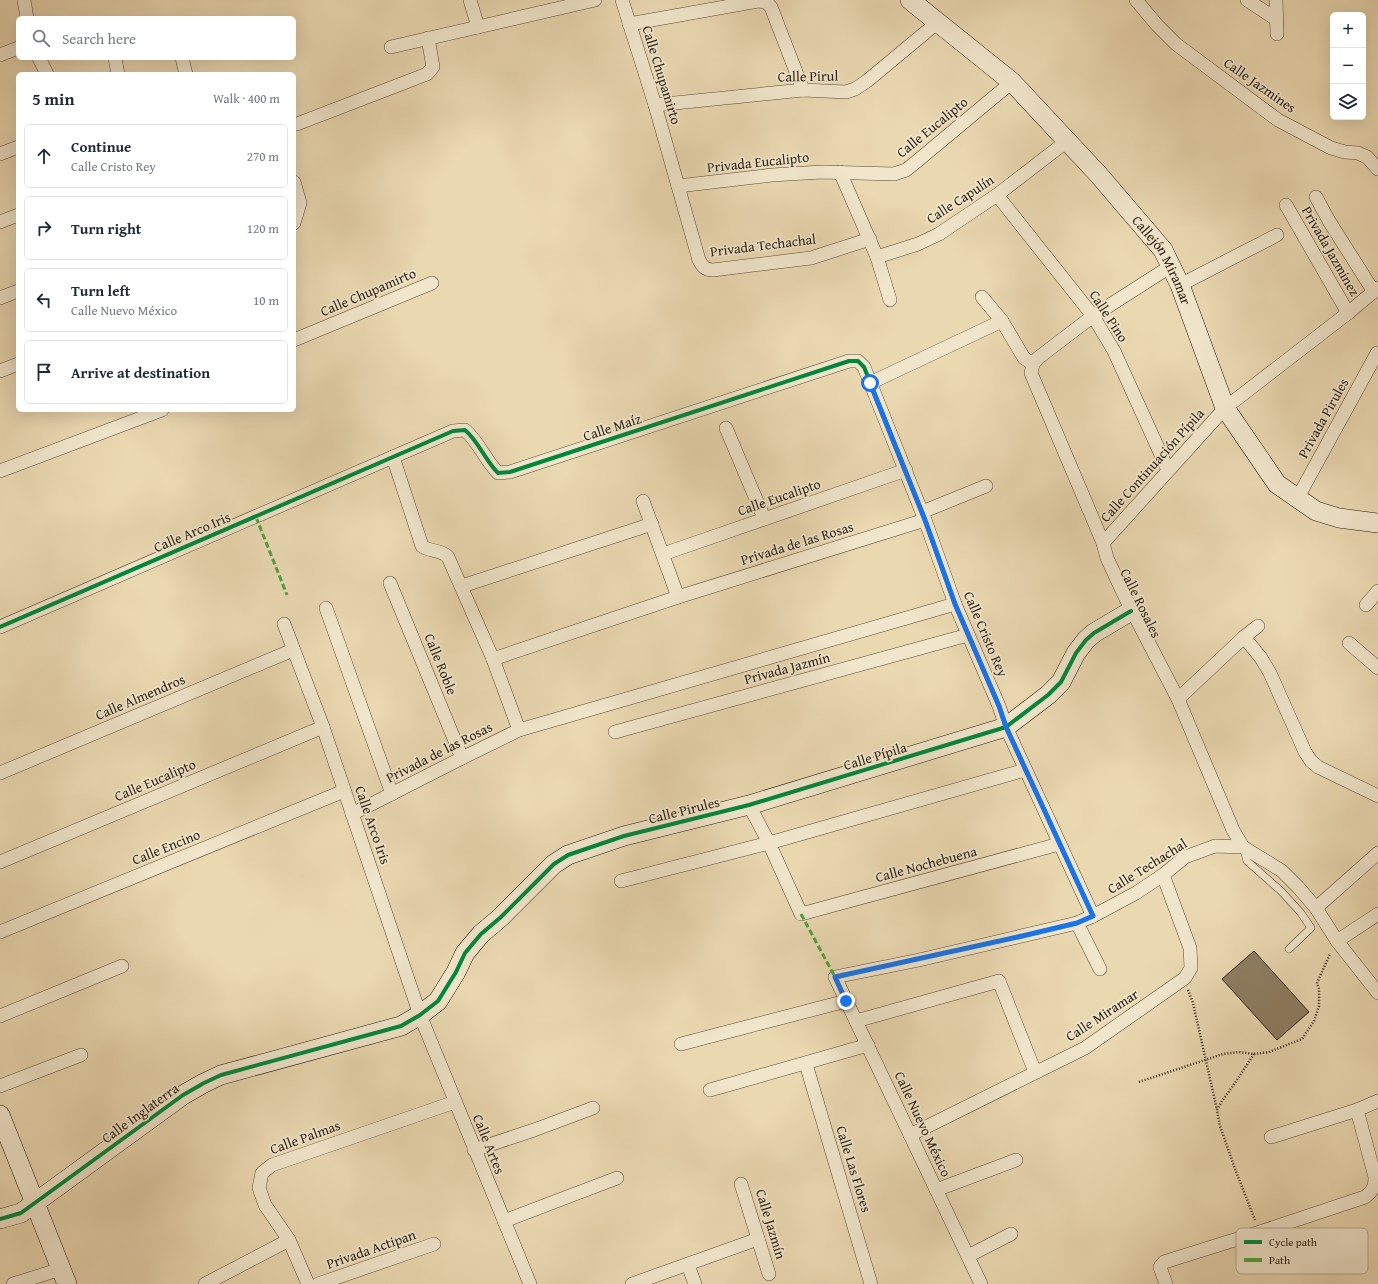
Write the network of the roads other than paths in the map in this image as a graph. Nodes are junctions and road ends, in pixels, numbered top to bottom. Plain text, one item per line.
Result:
1 (24, 0) edge
2 (470, 0) edge
3 (595, 0) edge
4 (622, 0) edge
5 (910, 0) edge
6 (1247, 0) edge
7 (1276, 0) edge
8 (1137, 1) edge
9 (27, 16) edge
10 (1276, 19) junction
11 (938, 22) junction
12 (629, 24) junction
13 (478, 27) junction
14 (1277, 34) dead end
15 (428, 38) junction
16 (391, 47) dead end
17 (16, 49) edge
18 (0, 55) edge
19 (40, 60) edge
20 (115, 60) edge
21 (182, 60) edge
22 (46, 72) edge
23 (118, 72) edge
24 (186, 72) edge
25 (1012, 82) junction
26 (803, 90) junction
27 (655, 105) junction
28 (297, 124) dead end
29 (1067, 141) junction
30 (16, 148) edge
31 (0, 154) edge
32 (1378, 168) edge
33 (840, 172) junction
34 (678, 186) junction
35 (296, 189) edge
36 (997, 195) junction
37 (1316, 197) dead end
38 (1286, 205) dead end
39 (16, 216) edge
40 (296, 216) edge
41 (0, 222) edge
42 (1277, 235) dead end
43 (870, 240) junction
44 (877, 257) junction
45 (1171, 266) junction
46 (704, 268) joint
47 (432, 283) dead end
48 (1180, 285) junction
49 (1376, 290) edge
50 (16, 292) edge
51 (982, 297) dead end
52 (0, 298) edge
53 (890, 300) dead end
54 (1348, 313) junction
55 (1093, 316) junction
56 (1002, 321) junction
57 (296, 339) edge
58 (1377, 353) edge
59 (858, 361) joint
60 (1032, 364) junction
61 (16, 365) edge
62 (0, 371) edge
63 (870, 383) junction
64 (1225, 408) junction
65 (157, 412) edge
66 (726, 428) dead end
67 (393, 457) junction
68 (906, 470) junction
69 (1168, 470) junction
70 (0, 471) edge
71 (986, 486) dead end
72 (1297, 499) junction
73 (643, 501) dead end
74 (923, 516) junction
75 (764, 518) junction
76 (1377, 521) edge
77 (652, 524) junction
78 (1103, 543) junction
79 (662, 554) junction
80 (390, 583) dead end
81 (462, 586) junction
82 (1378, 591) edge
83 (678, 597) junction
84 (955, 604) junction
85 (1366, 605) dead end
86 (326, 608) dead end
87 (1131, 610) junction
88 (284, 624) dead end
89 (1258, 626) dead end
90 (0, 627) edge
91 (968, 635) junction
92 (1244, 637) junction
93 (1349, 643) dead end
94 (293, 650) junction
95 (493, 659) junction
96 (1378, 668) edge
97 (1178, 699) junction
98 (1006, 727) junction
99 (323, 728) junction
100 (519, 730) junction
101 (616, 732) dead end
102 (462, 758) junction
103 (1026, 770) junction
104 (0, 773) edge
105 (344, 791) junction
106 (392, 794) junction
107 (1378, 796) edge
108 (749, 805) junction
109 (352, 814) junction
110 (769, 843) junction
111 (1059, 844) junction
112 (1243, 847) junction
113 (1378, 854) edge
114 (0, 862) edge
115 (1163, 875) junction
116 (621, 881) dead end
117 (1316, 908) junction
118 (1378, 914) edge
119 (1093, 916) junction
120 (1077, 923) junction
121 (0, 932) edge
122 (1337, 941) junction
123 (1289, 949) dead end
124 (122, 966) dead end
125 (1100, 970) dead end
126 (835, 977) joint
127 (1378, 993) edge
128 (846, 1001) junction
129 (420, 1015) junction
130 (0, 1016) edge
131 (856, 1021) junction
132 (682, 1044) dead end
133 (868, 1045) junction
134 (81, 1055) dead end
135 (806, 1064) junction
136 (1035, 1072) junction
137 (0, 1086) edge
138 (710, 1090) dead end
139 (1378, 1101) edge
140 (455, 1102) junction
141 (593, 1108) dead end
142 (1357, 1110) junction
143 (0, 1115) edge
144 (910, 1134) junction
145 (1271, 1137) dead end
146 (474, 1150) junction
147 (1016, 1160) dead end
148 (618, 1178) dead end
149 (741, 1184) dead end
150 (936, 1190) junction
151 (35, 1202) junction
152 (0, 1219) edge
153 (504, 1221) junction
154 (1272, 1228) edge
155 (1011, 1234) dead end
156 (758, 1239) junction
157 (289, 1240) junction
158 (1236, 1240) edge
159 (434, 1244) dead end
160 (968, 1256) junction
161 (688, 1265) junction
162 (769, 1274) dead end
163 (64, 1276) edge
164 (1165, 1281) edge
165 (13, 1284) edge
166 (205, 1284) edge
167 (308, 1284) edge
168 (318, 1284) edge
169 (530, 1284) edge
170 (632, 1284) edge
171 (695, 1284) edge
172 (871, 1284) edge
173 (981, 1284) edge

1 - 9 street
2 - 13 street
3 - 13 street
4 - 12 street
5 - 11 street, Callejón Miramar
6 - 10 street
7 - 10 street
8 - 32 street, Calle Jazmines
10 - 14 street
11 - 25 street, Callejón Miramar
11 - 26 street, Calle Pirul
12 - 26 street, Calle Chupamirto
12 - 27 street, Calle Chupamirto
13 - 15 street
15 - 16 street
15 - 28 street
17 - 18 street
19 - 22 street
20 - 23 street
21 - 24 street
25 - 29 street, Callejón Miramar
25 - 33 street, Calle Eucalipto
26 - 27 street, Calle Pirul
27 - 34 street, Calle Chupamirto
29 - 36 street, Calle Capulín
29 - 45 street, Callejón Miramar
30 - 31 street
33 - 34 street, Privada Eucalipto
33 - 43 street
34 - 46 street, Calle Chupamirto
35 - 40 street
36 - 44 street, Calle Capulín
36 - 55 street, Calle Pino
37 - 49 street, Privada Jazminez
38 - 54 street, Privada Jazminez
39 - 41 street
42 - 48 street
43 - 44 street
43 - 46 street, Privada Techachal
44 - 53 street
45 - 48 street, Callejón Miramar
45 - 55 street
47 - 57 street, Calle Chupamirto
48 - 64 street, Callejón Miramar
49 - 54 street
50 - 52 street
51 - 56 street
54 - 64 street
55 - 60 street
55 - 69 street, Calle Pino
56 - 60 street
56 - 63 street
58 - 72 street, Privada Pirules
59 - 63 street, Calle Cristo Rey
59 - 67 street, Calle Maíz
60 - 78 street, Calle Rosales
61 - 62 street
63 - 68 street, Calle Cristo Rey
64 - 69 street, Calle Continuación Pípila
64 - 72 street, Callejón Miramar
65 - 70 street
66 - 75 street
67 - 81 street
67 - 90 street, Calle Arco Iris
68 - 74 street, Calle Cristo Rey
68 - 75 street, Calle Eucalipto
69 - 78 street, Calle Continuación Pípila
71 - 74 street, Privada de las Rosas
72 - 76 street, Callejón Miramar
73 - 77 street
74 - 83 street, Privada de las Rosas
74 - 84 street, Calle Cristo Rey
75 - 79 street, Calle Eucalipto
77 - 79 street
77 - 81 street
78 - 87 street, Calle Rosales
79 - 83 street
80 - 102 street, Calle Roble
81 - 95 street
82 - 85 street
83 - 95 street
84 - 91 street, Calle Cristo Rey
84 - 100 street
86 - 106 street
87 - 97 street, Calle Rosales
87 - 98 street
88 - 94 street, Calle Arco Iris
89 - 92 street
91 - 98 street, Calle Cristo Rey
91 - 101 street, Privada Jazmín
92 - 97 street
92 - 107 street
93 - 96 street
94 - 99 street, Calle Arco Iris
94 - 104 street, Calle Almendros
95 - 100 street
97 - 112 street, Calle Rosales
98 - 103 street, Calle Cristo Rey
98 - 108 street, Calle Pípila
99 - 105 street, Calle Arco Iris
99 - 114 street, Calle Eucalipto
100 - 102 street, Privada de las Rosas
102 - 106 street, Privada de las Rosas
103 - 110 street
103 - 111 street, Calle Cristo Rey
105 - 109 street, Calle Arco Iris
105 - 121 street, Calle Encino
106 - 109 street, Privada de las Rosas
108 - 110 street
108 - 129 street, Calle Pirules
109 - 129 street, Calle Arco Iris
110 - 111 street, Calle Nochebuena
110 - 116 street
111 - 119 street, Calle Cristo Rey
112 - 115 street, Calle Techachal
112 - 117 street
112 - 123 lane
113 - 117 street
115 - 119 street, Calle Techachal
115 - 136 street, Calle Miramar
117 - 122 street
118 - 122 street
119 - 120 street, Calle Techachal
120 - 125 street
120 - 126 street, Calle Techachal
122 - 127 street
124 - 130 street
126 - 128 street, Calle Nuevo México
128 - 131 street, Calle Nuevo México
128 - 132 street
129 - 140 street, Calle Artes
129 - 151 street, Calle Inglaterra
131 - 133 street, Calle Nuevo México
131 - 136 street
133 - 135 street
133 - 144 street, Calle Nuevo México
134 - 137 street
135 - 138 street
135 - 172 street, Calle Las Flores
136 - 144 street
139 - 142 street
140 - 146 street, Calle Artes
140 - 157 street, Calle Palmas
141 - 146 street
142 - 145 street
142 - 154 street
143 - 151 street
144 - 150 street, Calle Nuevo México
146 - 153 street, Calle Artes
147 - 150 street
148 - 153 street
149 - 156 street, Calle Jazmín
150 - 160 street, Calle Nuevo México
151 - 152 street, Calle Inglaterra
151 - 163 street
153 - 169 street, Calle Artes
155 - 160 street
156 - 161 street
156 - 162 street, Calle Jazmín
157 - 166 street
157 - 167 street, Calle Palmas
158 - 164 street
159 - 168 street, Privada Actipan
160 - 173 street, Calle Nuevo México
161 - 170 street
161 - 171 street
163 - 165 street

